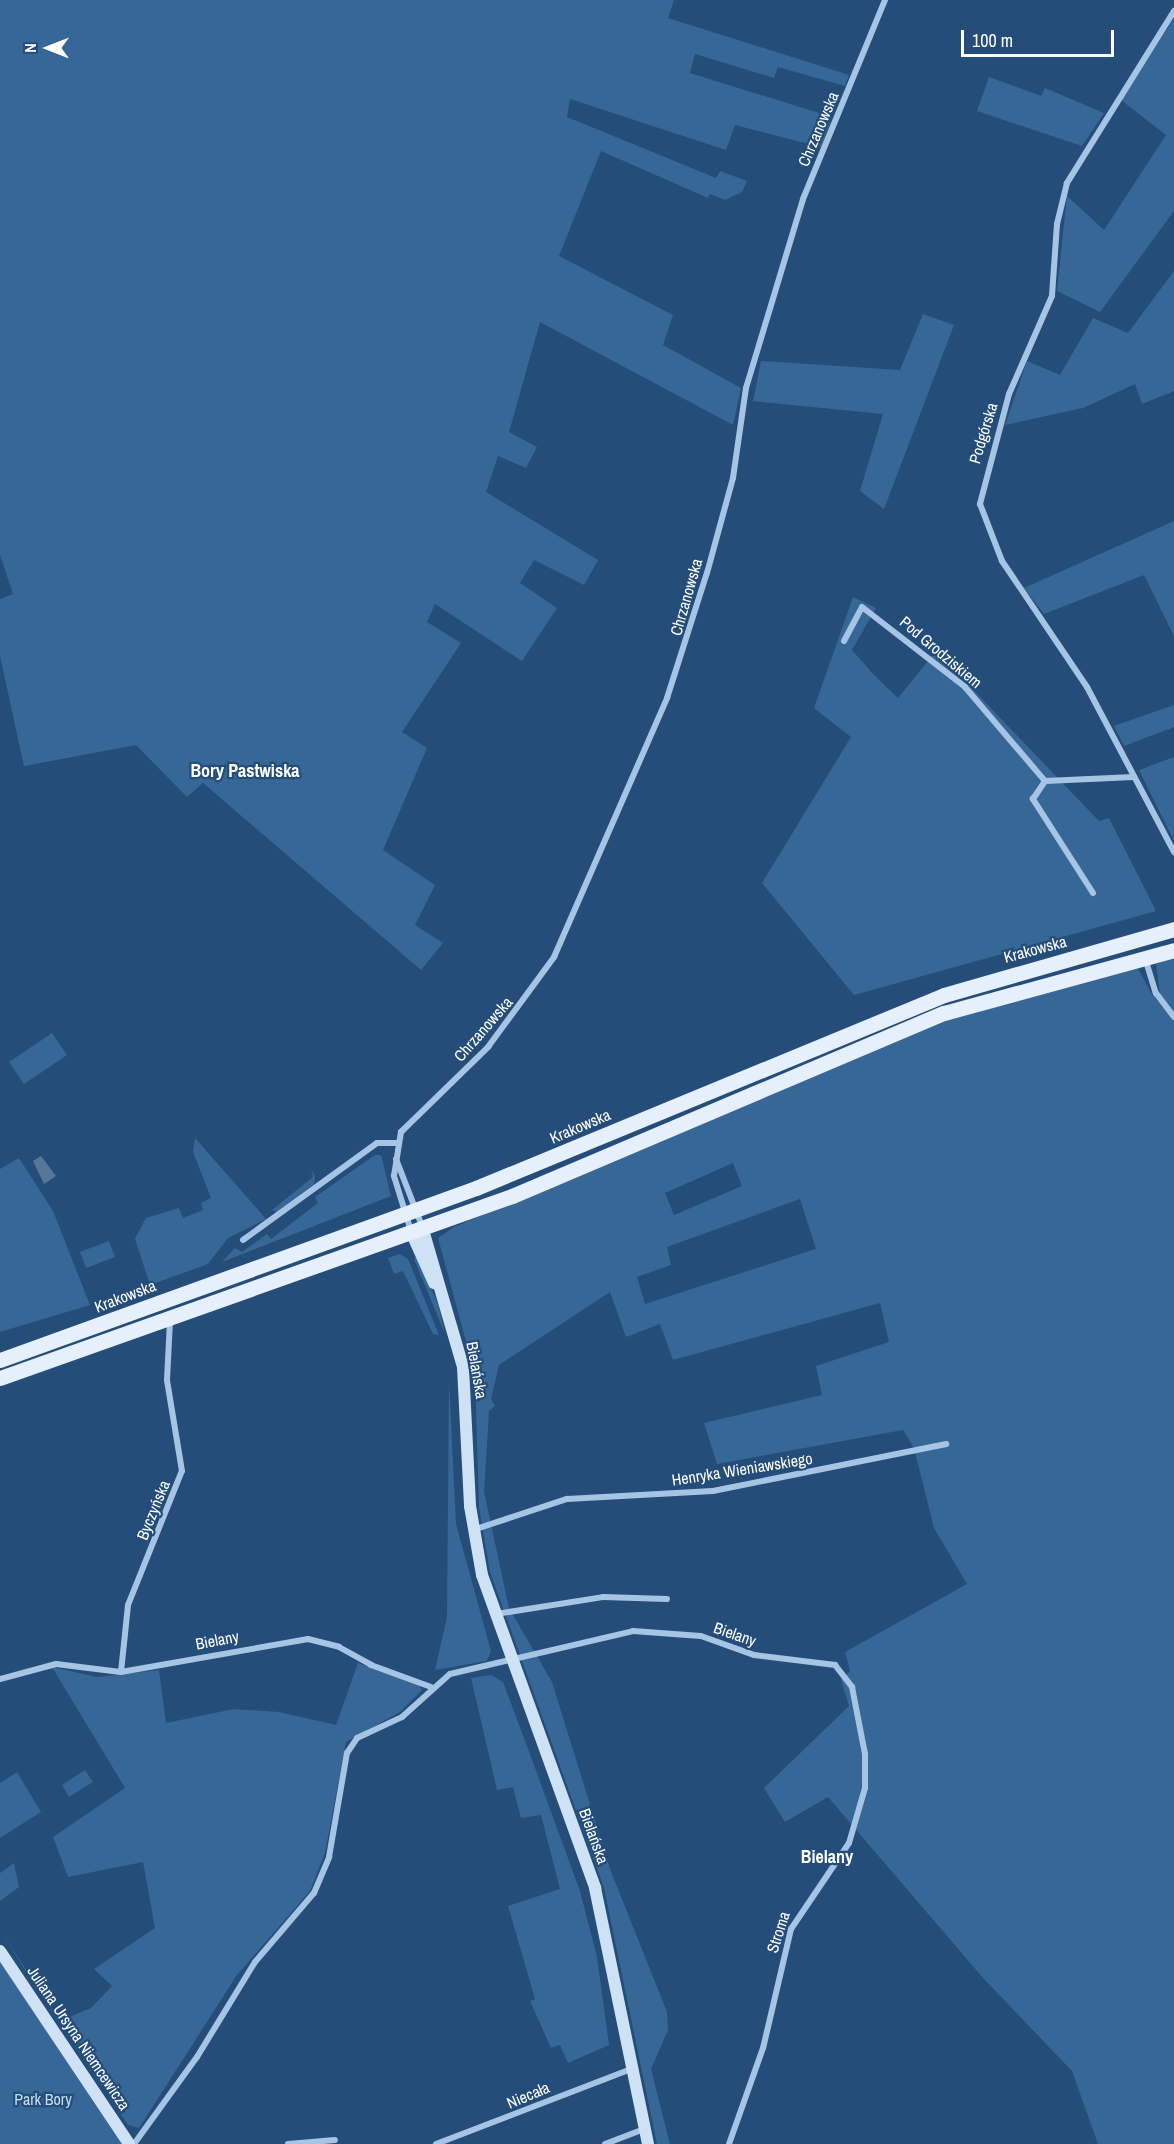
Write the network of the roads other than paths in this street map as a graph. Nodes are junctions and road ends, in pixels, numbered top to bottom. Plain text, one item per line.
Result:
1 (885, 0) edge
2 (1174, 10) edge
3 (844, 641) dead end
4 (1134, 777) junction
5 (1046, 781) junction
6 (1174, 852) edge
7 (1093, 893) dead end
8 (1174, 929) edge
9 (1174, 950) edge
10 (1145, 957) junction
11 (1174, 1017) edge
12 (397, 1143) junction
13 (396, 1159) junction
14 (411, 1212) junction
15 (418, 1232) junction
16 (243, 1240) dead end
17 (170, 1320) junction
18 (0, 1360) edge
19 (0, 1378) edge
20 (946, 1444) dead end
21 (472, 1530) junction
22 (667, 1599) dead end
23 (494, 1615) junction
24 (511, 1662) junction
25 (121, 1672) junction
26 (844, 1672) joint
27 (0, 1678) edge
28 (431, 1687) junction
29 (0, 1951) edge
30 (629, 2070) junction
31 (644, 2129) junction
32 (335, 2140) dead end
33 (129, 2144) edge
34 (134, 2144) edge
35 (288, 2144) edge
36 (436, 2144) edge
37 (605, 2144) edge
38 (648, 2144) edge
39 (729, 2144) edge

1 - 12 street, Chrzanowska
2 - 4 street, Podgórska
3 - 5 street, Pod Grodziskiem
4 - 5 street
4 - 6 street, Podgórska
5 - 7 street
8 - 14 main road, Krakowska
9 - 10 main road
10 - 11 street
10 - 15 main road
12 - 13 street, Chrzanowska
12 - 16 street
13 - 14 street, Chrzanowska
13 - 14 street, Chrzanowska
14 - 15 street
14 - 15 street
14 - 18 main road, Krakowska
15 - 17 main road
15 - 21 street, Bielańska
17 - 19 main road
17 - 25 street, Byczyńska
20 - 21 street, Henryka Wieniawskiego
21 - 23 street, Bielańska
22 - 23 street
23 - 24 street, Bielańska
24 - 26 street, Bielany
24 - 28 street, Bielany
24 - 30 street, Bielańska
25 - 27 street, Bielany
25 - 28 street, Bielany
26 - 39 street, Stroma
28 - 34 street, Bielany
29 - 33 street, Juliana Ursyna Niemcewicza
30 - 31 street, Bielańska
30 - 36 street, Niecała
31 - 37 street
31 - 38 street, Bielańska
32 - 35 street

